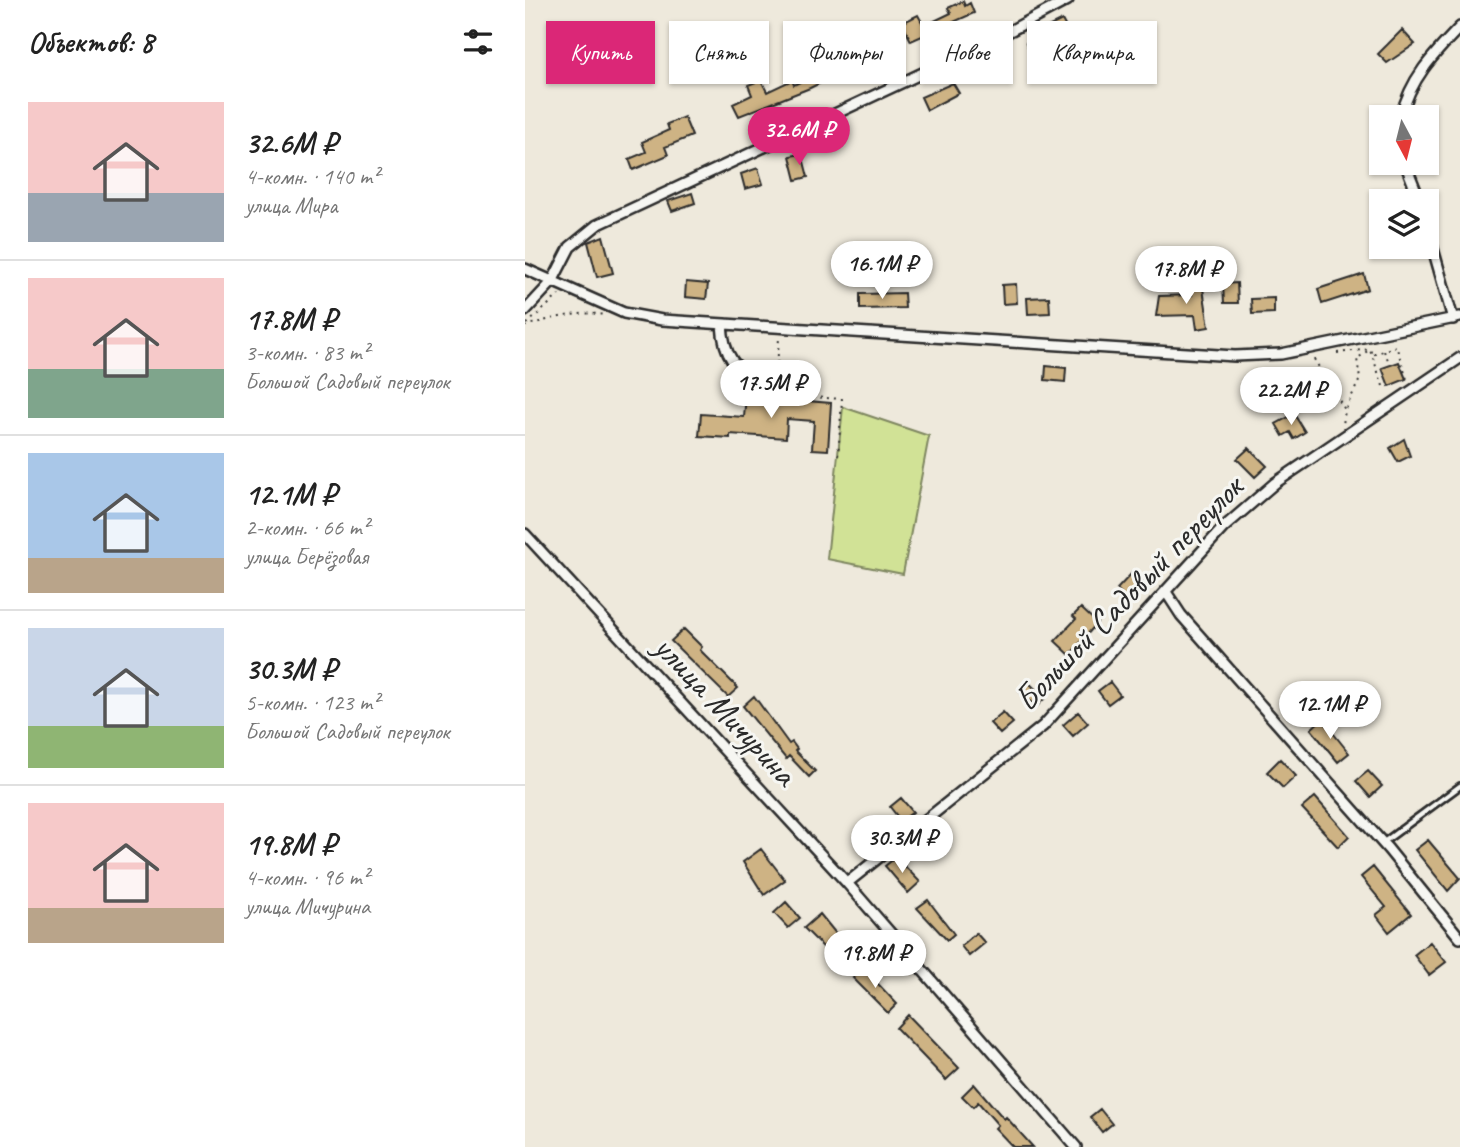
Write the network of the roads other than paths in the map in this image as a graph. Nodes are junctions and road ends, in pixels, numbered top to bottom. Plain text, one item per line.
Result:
1 (1068, 0) edge
2 (1460, 27) edge
3 (1405, 105) edge
4 (1438, 259) edge
5 (525, 269) edge
6 (552, 282) junction
7 (525, 311) edge
8 (1457, 318) edge
9 (722, 324) junction
10 (1460, 358) edge
11 (768, 391) dead end
12 (525, 534) edge
13 (1166, 592) junction
14 (1460, 786) edge
15 (1383, 843) junction
16 (847, 883) junction
17 (1460, 938) edge
18 (1076, 1147) edge

1 - 6 street
2 - 3 street
4 - 8 street
5 - 6 street
6 - 7 street
6 - 9 street
8 - 9 street
9 - 11 street
10 - 13 street, Большой Садовый переулок
12 - 16 street, улица Мичурина
13 - 15 street
13 - 16 street, Большой Садовый переулок
14 - 15 lane
15 - 17 street
16 - 18 street, улица Мичурина

